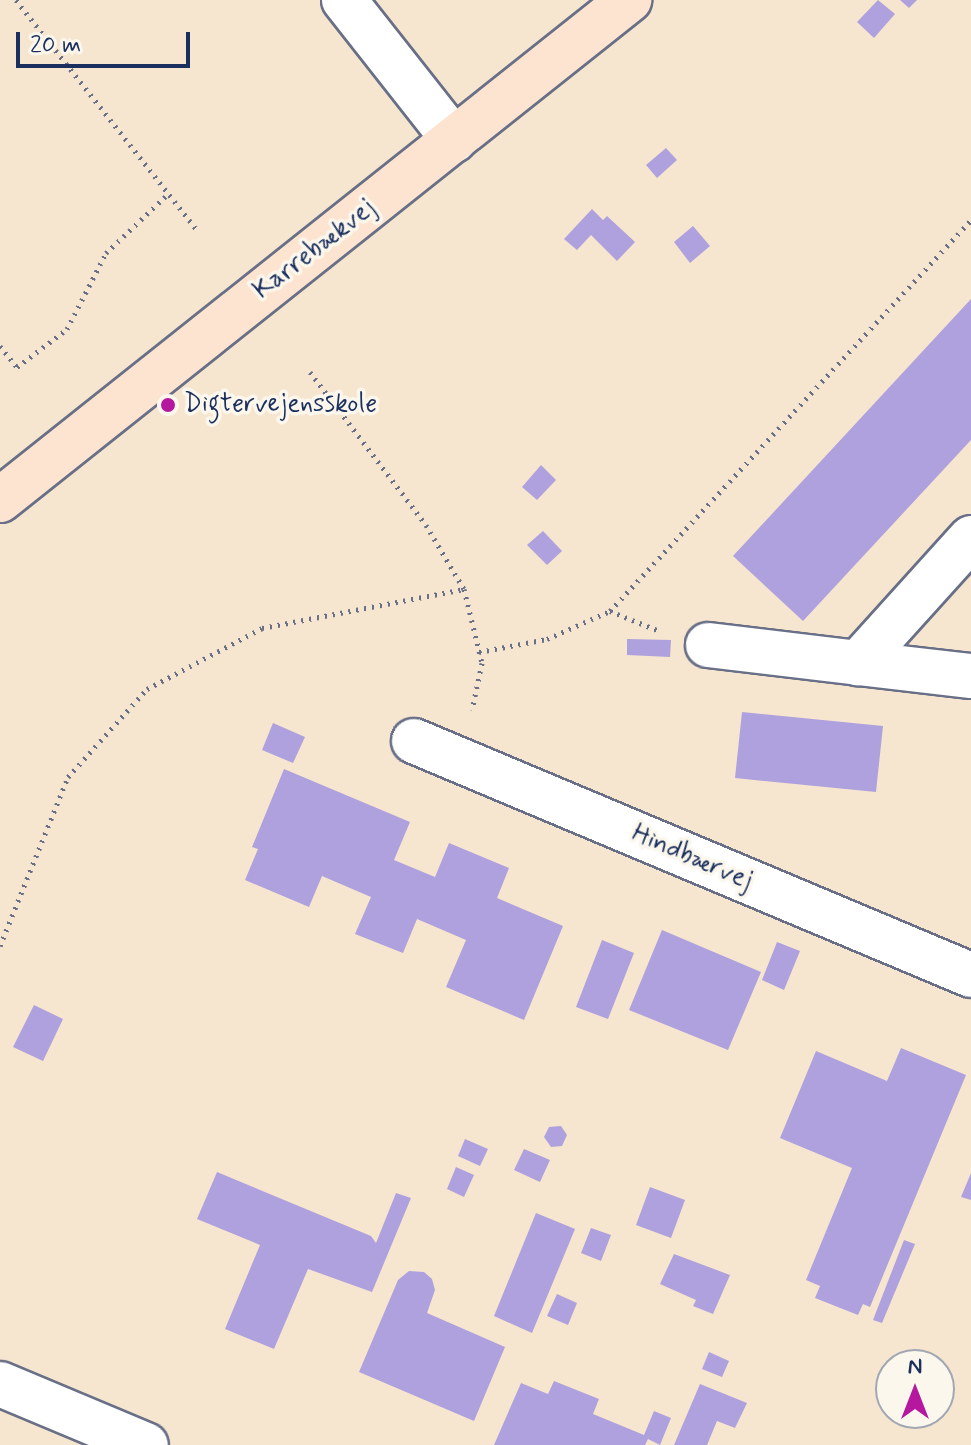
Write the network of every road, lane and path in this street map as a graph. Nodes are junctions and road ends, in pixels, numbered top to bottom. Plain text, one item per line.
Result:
1 (16, 0) edge
2 (344, 0) edge
3 (629, 0) edge
4 (454, 140) junction
5 (169, 193) junction
6 (971, 220) edge
7 (198, 231) dead end
8 (0, 346) edge
9 (310, 372) dead end
10 (0, 500) edge
11 (971, 538) edge
12 (464, 589) junction
13 (708, 645) dead end
14 (479, 652) junction
15 (858, 663) junction
16 (971, 676) edge
17 (414, 741) dead end
18 (463, 761) junction
19 (0, 946) edge
20 (971, 975) edge
21 (0, 1384) edge
22 (146, 1445) edge

1 - 5 path
2 - 4 street
3 - 4 street, Karrebækvej
4 - 10 street, Karrebækvej
5 - 7 path
5 - 8 path
6 - 14 path
9 - 12 path
11 - 15 street
12 - 14 path
12 - 19 path
13 - 15 street
14 - 18 path
15 - 16 street
17 - 18 street, Hindbærvej
18 - 20 street, Hindbærvej
21 - 22 street

